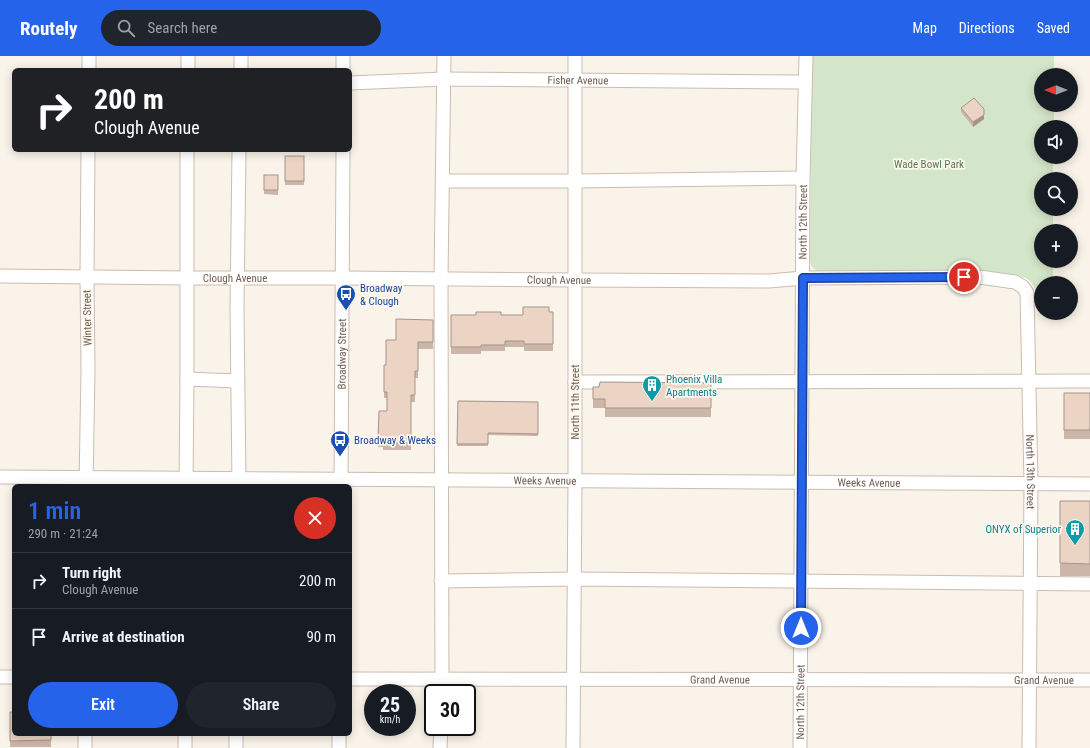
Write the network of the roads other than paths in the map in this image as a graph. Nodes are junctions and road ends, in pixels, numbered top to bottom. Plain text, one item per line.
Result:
1 (89, 56) edge
2 (188, 56) edge
3 (241, 56) edge
4 (343, 56) edge
5 (444, 56) edge
6 (575, 56) edge
7 (806, 56) edge
8 (88, 68) edge
9 (188, 68) edge
10 (241, 68) edge
11 (343, 68) edge
12 (444, 79) junction
13 (575, 81) junction
14 (805, 82) junction
15 (352, 83) edge
16 (88, 152) edge
17 (188, 152) edge
18 (239, 152) edge
19 (343, 152) edge
20 (803, 178) junction
21 (443, 181) junction
22 (574, 181) junction
23 (1, 276) edge
24 (87, 277) junction
25 (187, 278) junction
26 (238, 278) junction
27 (342, 278) junction
28 (441, 278) junction
29 (803, 278) junction
30 (575, 280) junction
31 (1027, 292) joint
32 (187, 379) junction
33 (237, 381) junction
34 (1028, 381) junction
35 (1090, 381) edge
36 (576, 382) junction
37 (802, 382) junction
38 (0, 477) edge
39 (442, 480) junction
40 (575, 481) junction
41 (86, 482) edge
42 (186, 482) edge
43 (239, 482) edge
44 (801, 482) junction
45 (341, 483) edge
46 (1030, 483) junction
47 (1090, 484) edge
48 (574, 579) junction
49 (441, 581) junction
50 (800, 582) junction
51 (1030, 583) junction
52 (1090, 584) edge
53 (0, 677) edge
54 (12, 677) edge
55 (442, 678) junction
56 (352, 679) edge
57 (574, 679) junction
58 (801, 680) junction
59 (1030, 680) junction
60 (1090, 680) edge
61 (442, 684) edge
62 (84, 736) edge
63 (185, 736) edge
64 (236, 736) edge
65 (339, 736) edge
66 (441, 736) edge
67 (85, 748) edge
68 (185, 748) edge
69 (236, 748) edge
70 (339, 748) edge
71 (440, 748) edge
72 (573, 748) edge
73 (800, 748) edge
74 (1029, 748) edge

1 - 8 street
2 - 9 street
3 - 10 street
4 - 11 street
5 - 12 street
6 - 13 street, North 11th Street
7 - 14 street, North 12th Street
12 - 13 street, Fisher Avenue
12 - 15 street, Fisher Avenue
12 - 21 street
13 - 14 street, Fisher Avenue
13 - 22 street, North 11th Street
14 - 20 street, North 12th Street
16 - 24 street, Winter Street
17 - 25 street
18 - 26 street
19 - 27 street, Broadway Street
20 - 22 street
20 - 29 street, North 12th Street
21 - 22 street
21 - 28 street
22 - 30 street, North 11th Street
23 - 24 street, Clough Avenue
24 - 25 street, Clough Avenue
24 - 41 street, Winter Street
25 - 26 street, Clough Avenue
25 - 32 street
26 - 27 street, Clough Avenue
26 - 33 street
27 - 28 street, Clough Avenue
27 - 45 street, Broadway Street
28 - 30 street, Clough Avenue
28 - 39 street
29 - 30 street, Clough Avenue
29 - 31 street, Clough Avenue
29 - 37 street, North 12th Street
30 - 36 street, North 11th Street
31 - 34 street, North 13th Street
32 - 33 street
32 - 42 street
33 - 43 street
34 - 35 street
34 - 37 street
34 - 46 street, North 13th Street
36 - 37 street
36 - 40 street, North 11th Street
37 - 44 street, North 12th Street
38 - 41 street, Weeks Avenue
39 - 40 street, Weeks Avenue
39 - 45 street, Weeks Avenue
39 - 49 street
40 - 44 street, Weeks Avenue
40 - 48 street, North 11th Street
41 - 42 street, Weeks Avenue
42 - 43 street, Weeks Avenue
43 - 45 street, Weeks Avenue
44 - 46 street, Weeks Avenue
44 - 50 street, North 12th Street
46 - 47 street, Weeks Avenue
46 - 51 street, North 13th Street
48 - 49 street
48 - 50 street
48 - 57 street, North 11th Street
49 - 55 street
50 - 51 street
50 - 58 street, North 12th Street
51 - 52 street
51 - 59 street, North 13th Street
53 - 54 street
55 - 56 street, Grand Avenue
55 - 57 street, Grand Avenue
55 - 61 street
57 - 58 street, Grand Avenue
57 - 72 street, North 11th Street
58 - 59 street, Grand Avenue
58 - 73 street, North 12th Street
59 - 60 street, Grand Avenue
59 - 74 street, North 13th Street
62 - 67 street
63 - 68 street
64 - 69 street
65 - 70 street
66 - 71 street

